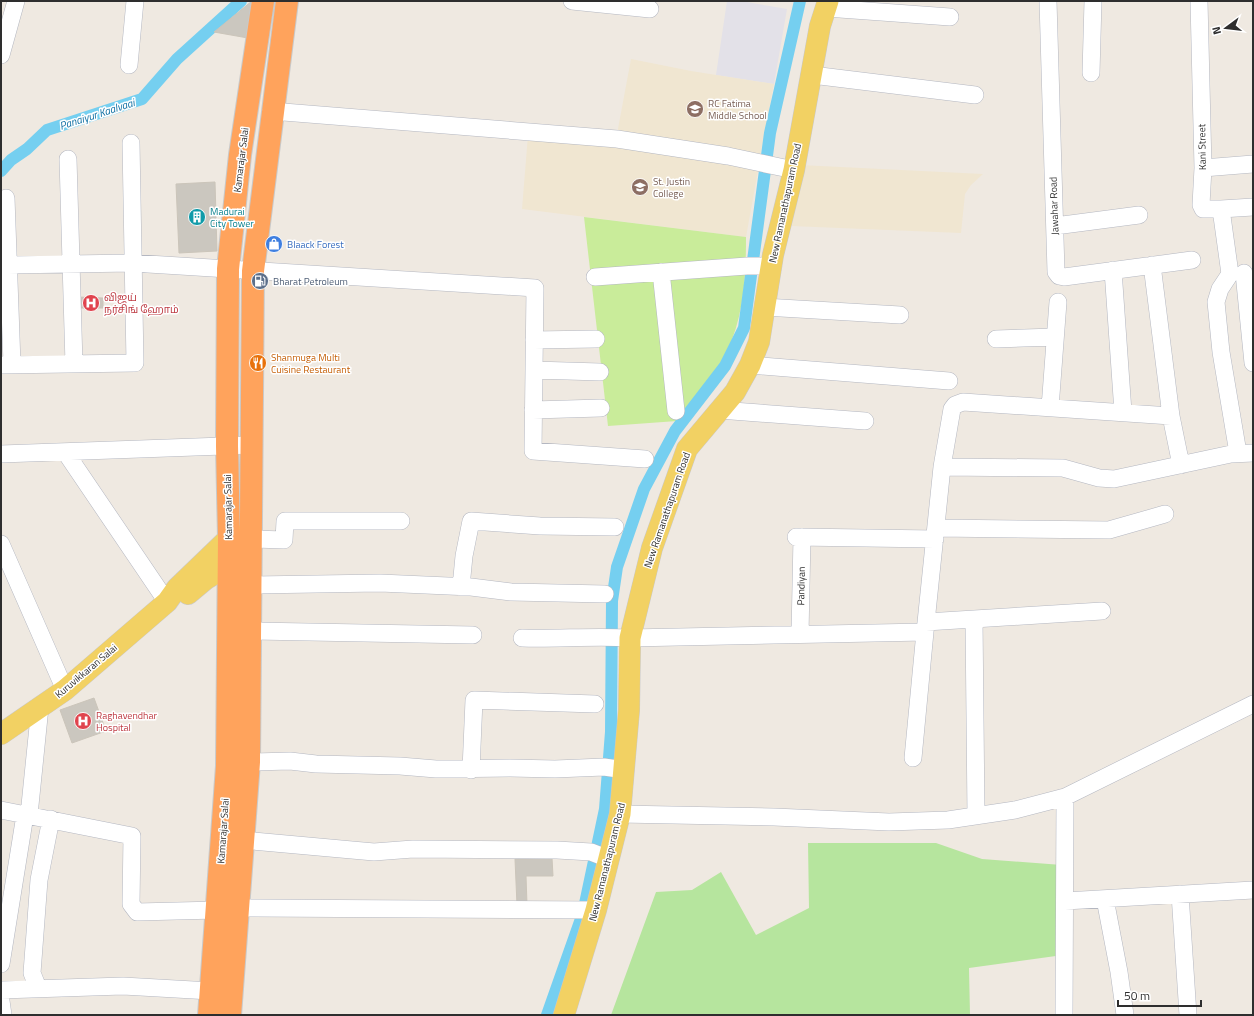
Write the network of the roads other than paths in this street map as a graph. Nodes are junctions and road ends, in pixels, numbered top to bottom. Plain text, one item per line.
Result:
1 (16, 1) edge
2 (135, 1) edge
3 (263, 1) edge
4 (287, 1) edge
5 (572, 1) edge
6 (1048, 1) edge
7 (1093, 1) edge
8 (1199, 1) edge
9 (827, 5) edge
10 (650, 9) dead end
11 (950, 17) dead end
12 (1, 56) edge
13 (130, 65) dead end
14 (1091, 73) dead end
15 (812, 75) junction
16 (975, 95) dead end
17 (271, 111) junction
18 (131, 143) dead end
19 (68, 159) dead end
20 (1253, 164) edge
21 (1203, 168) junction
22 (786, 169) junction
23 (6, 198) dead end
24 (1253, 207) edge
25 (1221, 209) junction
26 (1139, 215) dead end
27 (1055, 226) junction
28 (1192, 260) dead end
29 (71, 263) junction
30 (132, 263) junction
31 (8, 265) junction
32 (1152, 265) junction
33 (759, 266) junction
34 (228, 270) junction
35 (1113, 270) junction
36 (252, 271) junction
37 (662, 272) junction
38 (1242, 273) edge
39 (595, 277) dead end
40 (1058, 302) dead end
41 (764, 307) junction
42 (900, 315) dead end
43 (1055, 338) junction
44 (596, 339) dead end
45 (996, 339) dead end
46 (534, 340) junction
47 (1253, 363) edge
48 (74, 364) junction
49 (6, 365) edge
50 (750, 365) junction
51 (534, 370) junction
52 (600, 372) dead end
53 (949, 381) dead end
54 (601, 408) dead end
55 (1050, 408) junction
56 (533, 410) junction
57 (719, 410) junction
58 (676, 411) dead end
59 (1123, 412) junction
60 (1172, 416) junction
61 (865, 421) dead end
62 (251, 445) junction
63 (227, 446) junction
64 (66, 453) junction
65 (1245, 453) edge
66 (1, 454) edge
67 (645, 459) dead end
68 (1181, 464) junction
69 (942, 467) junction
70 (1165, 514) dead end
71 (401, 521) dead end
72 (615, 527) dead end
73 (936, 534) junction
74 (245, 542) junction
75 (1, 544) edge
76 (229, 570) junction
77 (249, 585) junction
78 (461, 587) junction
79 (605, 594) dead end
80 (167, 602) junction
81 (1102, 611) dead end
82 (974, 619) junction
83 (926, 627) junction
84 (249, 631) junction
85 (800, 634) junction
86 (472, 635) dead end
87 (618, 637) junction
88 (522, 638) dead end
89 (65, 690) junction
90 (595, 704) dead end
91 (1253, 704) edge
92 (40, 707) junction
93 (1, 734) edge
94 (913, 758) dead end
95 (249, 762) junction
96 (614, 768) junction
97 (471, 770) junction
98 (1065, 797) junction
99 (1, 810) edge
100 (620, 814) junction
101 (27, 815) junction
102 (976, 816) junction
103 (51, 819) junction
104 (242, 840) junction
105 (600, 855) junction
106 (1253, 890) edge
107 (1180, 894) junction
108 (1105, 899) junction
109 (1065, 901) junction
110 (239, 908) junction
111 (586, 909) junction
112 (218, 910) junction
113 (1, 964) edge
114 (38, 988) junction
115 (1, 990) edge
116 (211, 991) junction
117 (1, 1001) edge
118 (3, 1015) edge
119 (209, 1015) edge
120 (230, 1015) edge
121 (564, 1015) edge
122 (1064, 1015) edge
123 (1125, 1015) edge
124 (1188, 1015) edge

1 - 12 street
2 - 13 street
3 - 34 highway, Kamarajar Salai
4 - 17 highway, Kamarajar Salai
5 - 10 street
6 - 27 street, Jawahar Road
7 - 14 street
8 - 21 street, Kani Street
9 - 11 street
9 - 15 main road, New Ramanathapuram Road
15 - 16 street
15 - 22 main road, New Ramanathapuram Road
17 - 22 street
17 - 36 highway, Kamarajar Salai
18 - 30 street
19 - 29 street
20 - 21 street
21 - 25 street, Kani Street
22 - 33 main road, New Ramanathapuram Road
23 - 31 street
24 - 25 street
25 - 38 street
26 - 27 street
27 - 35 street, Jawahar Road
28 - 32 street, Jawahar Road
29 - 30 street
29 - 31 street
29 - 48 street
30 - 34 street
30 - 48 street
31 - 49 street
32 - 35 street, Jawahar Road
32 - 60 street
33 - 37 street
33 - 41 main road, New Ramanathapuram Road
34 - 36 street
34 - 63 highway, Kamarajar Salai
35 - 59 street
36 - 46 street
36 - 62 highway, Kamarajar Salai
37 - 39 street
37 - 58 street
38 - 47 street
38 - 65 street
40 - 43 street
41 - 42 street
41 - 50 main road, New Ramanathapuram Road
43 - 45 street
43 - 55 street
44 - 46 street
46 - 51 street
48 - 49 street
50 - 53 street
50 - 57 main road, New Ramanathapuram Road
51 - 52 street
51 - 56 street
54 - 56 street
55 - 59 street
55 - 69 street
56 - 67 street
57 - 61 street
57 - 87 main road, New Ramanathapuram Road
59 - 60 street
60 - 68 street
62 - 63 street
62 - 74 highway, Kamarajar Salai
63 - 64 street
63 - 74 highway, Kamarajar Salai
64 - 66 street
64 - 80 street
65 - 68 street
68 - 69 street
69 - 73 street
70 - 73 street
71 - 74 street
72 - 78 street
73 - 83 street
73 - 85 street, Pandiyan
74 - 76 highway, Kamarajar Salai
74 - 77 highway, Kamarajar Salai
74 - 80 main road, Kuruvikkaran Salai
75 - 89 street
76 - 77 street
76 - 80 main road, Kuruvikkaran Salai
76 - 112 highway, Kamarajar Salai
77 - 78 street
77 - 84 highway, Kamarajar Salai
78 - 79 street
80 - 89 main road, Kuruvikkaran Salai
81 - 82 street
82 - 83 street
82 - 102 street
83 - 85 street
83 - 94 street
84 - 86 street
84 - 95 highway, Kamarajar Salai
85 - 87 street
87 - 88 street
87 - 96 main road, New Ramanathapuram Road
89 - 92 main road, Kuruvikkaran Salai
90 - 97 street
91 - 98 street
92 - 93 main road, Kuruvikkaran Salai
92 - 101 street
95 - 97 street
95 - 104 highway, Kamarajar Salai
96 - 97 street
96 - 100 main road, New Ramanathapuram Road
98 - 102 street
98 - 109 street
99 - 101 street
100 - 102 street
100 - 105 main road, New Ramanathapuram Road
101 - 103 street
101 - 113 street
103 - 112 street
103 - 114 street
104 - 105 street
104 - 110 highway, Kamarajar Salai
105 - 111 main road, New Ramanathapuram Road
106 - 107 street
107 - 108 street
107 - 124 street
108 - 109 street
108 - 123 street
109 - 122 street
110 - 111 street
110 - 120 highway, Kamarajar Salai
111 - 121 main road, New Ramanathapuram Road
112 - 116 highway, Kamarajar Salai
114 - 115 street
114 - 116 street
116 - 119 highway, Kamarajar Salai
117 - 118 street

